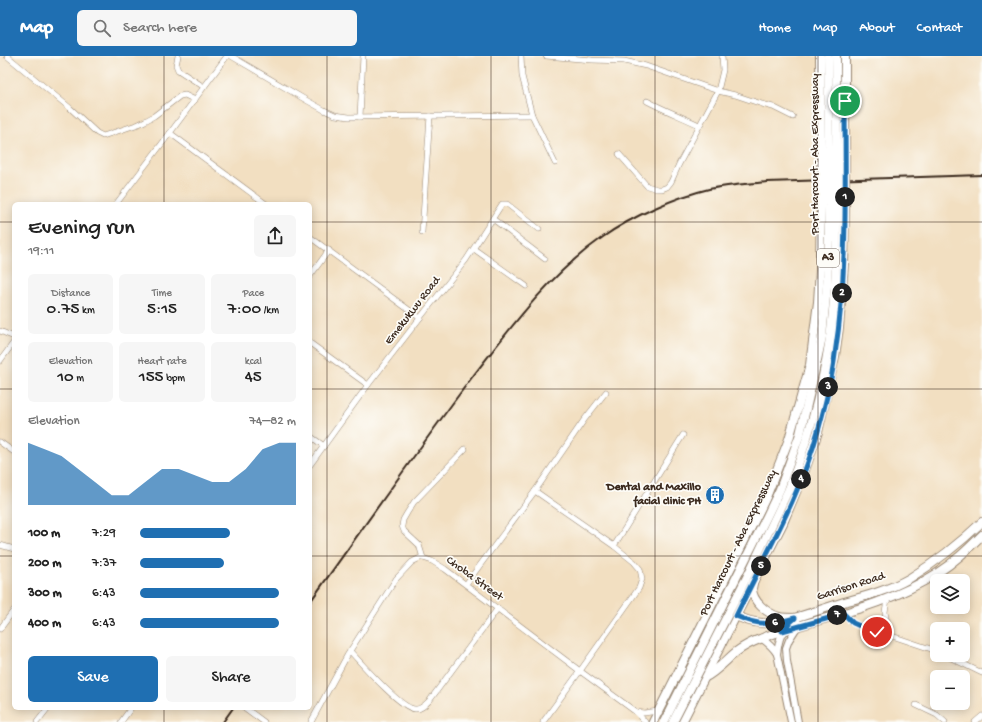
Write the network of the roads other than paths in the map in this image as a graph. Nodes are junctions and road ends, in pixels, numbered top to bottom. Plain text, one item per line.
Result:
1 (7, 56) edge
2 (178, 56) edge
3 (227, 56) edge
4 (231, 56) edge
5 (363, 56) edge
6 (521, 56) edge
7 (546, 56) edge
8 (722, 56) edge
9 (820, 56) edge
10 (828, 56) edge
11 (836, 56) edge
12 (845, 56) edge
13 (204, 87) junction
14 (718, 91) junction
15 (195, 100) junction
16 (647, 101) dead end
17 (532, 115) junction
18 (430, 116) junction
19 (360, 117) junction
20 (793, 117) dead end
21 (699, 125) junction
22 (170, 133) junction
23 (833, 146) junction
24 (619, 154) dead end
25 (555, 163) dead end
26 (118, 202) edge
27 (263, 202) edge
28 (825, 205) junction
29 (841, 205) junction
30 (493, 218) junction
31 (540, 229) dead end
32 (422, 232) dead end
33 (312, 238) edge
34 (474, 249) junction
35 (329, 250) junction
36 (545, 259) dead end
37 (312, 273) edge
38 (526, 286) dead end
39 (420, 318) junction
40 (0, 331) edge
41 (12, 336) edge
42 (312, 343) edge
43 (12, 345) edge
44 (0, 361) edge
45 (368, 385) junction
46 (606, 392) dead end
47 (683, 435) dead end
48 (312, 437) edge
49 (0, 442) edge
50 (324, 446) junction
51 (465, 449) dead end
52 (12, 451) edge
53 (312, 462) edge
54 (535, 491) junction
55 (982, 522) edge
56 (982, 535) edge
57 (0, 545) edge
58 (614, 546) junction
59 (12, 548) edge
60 (423, 558) junction
61 (754, 578) junction
62 (466, 584) junction
63 (887, 599) junction
64 (712, 605) junction
65 (498, 608) junction
66 (12, 613) edge
67 (844, 614) junction
68 (736, 616) junction
69 (795, 618) junction
70 (798, 626) junction
71 (0, 630) edge
72 (782, 631) junction
73 (889, 635) junction
74 (761, 638) junction
75 (930, 649) edge
76 (350, 651) junction
77 (777, 654) junction
78 (958, 662) edge
79 (681, 666) junction
80 (580, 671) junction
81 (982, 673) edge
82 (704, 677) junction
83 (916, 705) dead end
84 (47, 710) edge
85 (130, 710) edge
86 (248, 710) edge
87 (658, 711) junction
88 (636, 712) junction
89 (982, 718) edge
90 (38, 722) edge
91 (121, 722) edge
92 (264, 722) edge
93 (310, 722) edge
94 (542, 722) edge
95 (645, 722) edge
96 (653, 722) edge
97 (664, 722) edge
98 (673, 722) edge
99 (682, 722) edge
100 (791, 722) edge
101 (798, 722) edge
102 (945, 722) edge
103 (975, 722) edge

1 - 15 street
2 - 13 street
3 - 13 street
4 - 19 street
5 - 19 street
6 - 17 street
7 - 14 street
8 - 14 street
9 - 23 main road
10 - 23 main road, Port Harcourt - Aba Expressway / A3
11 - 23 main road, Port Harcourt - Aba Expressway / A3
12 - 23 main road
13 - 15 street
14 - 20 street
14 - 21 street
15 - 22 street
16 - 21 street
17 - 18 street
17 - 25 street
18 - 19 street
18 - 32 street
21 - 24 street
22 - 26 street
22 - 27 street
23 - 28 main road, Port Harcourt - Aba Expressway / A3, bridge
23 - 29 main road, Port Harcourt - Aba Expressway / A3, bridge
28 - 64 main road
28 - 97 main road, Port Harcourt - Aba Expressway / A3, bridge
29 - 61 main road
29 - 98 main road, Port Harcourt - Aba Expressway / A3, bridge
30 - 31 street, Emekukwu Road
30 - 34 street, Emekukwu Road
30 - 36 street
33 - 35 street
34 - 38 street
34 - 39 street, Emekukwu Road
35 - 37 street
35 - 39 street
39 - 45 street, Emekukwu Road
40 - 41 street
42 - 45 street
43 - 44 street
45 - 50 street, Emekukwu Road
46 - 54 street
47 - 58 street
48 - 50 street
49 - 52 street
50 - 53 street, Emekukwu Road
51 - 60 street
54 - 58 street
54 - 62 street
55 - 69 main road, Garrison Road
56 - 63 main road, Garrison Road
57 - 59 street
58 - 80 street
60 - 62 street, Choba Street
60 - 76 street
61 - 68 main road
61 - 69 main road
62 - 65 street, Choba Street
63 - 67 main road, Garrison Road
63 - 73 street
64 - 68 main road, Garrison Road
64 - 79 main road
65 - 76 street
65 - 80 street, Choba Street
66 - 71 street
67 - 70 main road, Garrison Road
67 - 73 street
68 - 69 main road, Garrison Road
68 - 82 main road
69 - 70 main road
69 - 72 street
70 - 72 main road, Garrison Road
70 - 101 street
72 - 74 main road, Garrison Road
72 - 77 street
73 - 75 street
74 - 77 street
74 - 82 main road, Garrison Road
76 - 93 street
77 - 100 street
78 - 81 street
79 - 82 main road
79 - 87 main road
80 - 88 street, Choba Street
80 - 94 street
82 - 99 main road
83 - 102 street
84 - 90 street
85 - 91 street
86 - 92 street
87 - 88 street
87 - 96 main road
88 - 95 street, Choba Street
89 - 103 street

